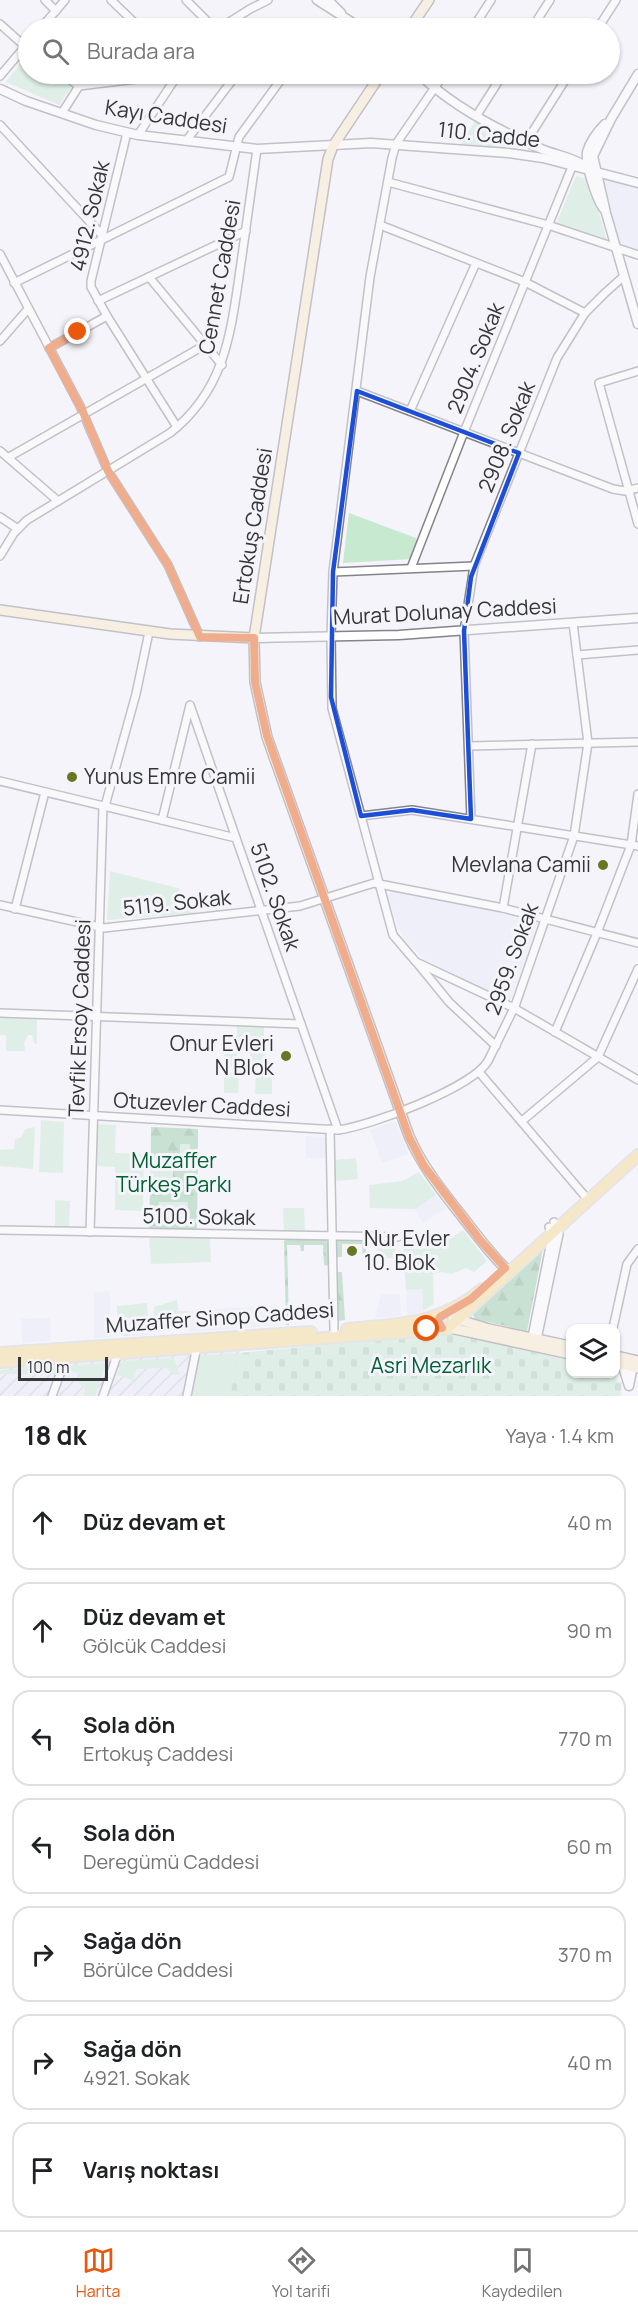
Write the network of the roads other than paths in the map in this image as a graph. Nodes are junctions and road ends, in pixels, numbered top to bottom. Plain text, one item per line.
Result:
1 (45, 0) edge
2 (65, 0) edge
3 (111, 0) edge
4 (186, 0) edge
5 (268, 0) edge
6 (317, 0) edge
7 (328, 0) edge
8 (429, 0) edge
9 (491, 0) edge
10 (550, 0) edge
11 (615, 0) edge
12 (56, 11) junction
13 (50, 18) edge
14 (130, 18) edge
15 (204, 18) edge
16 (236, 18) edge
17 (344, 18) edge
18 (345, 18) edge
19 (417, 18) edge
20 (479, 18) edge
21 (538, 18) edge
22 (604, 18) edge
23 (0, 24) edge
24 (18, 39) edge
25 (18, 56) edge
26 (638, 74) edge
27 (0, 76) edge
28 (76, 84) edge
29 (95, 84) edge
30 (172, 84) edge
31 (229, 84) edge
32 (277, 84) edge
33 (374, 84) edge
34 (430, 84) edge
35 (438, 84) edge
36 (497, 84) edge
37 (563, 84) edge
38 (79, 86) junction
39 (435, 88) junction
40 (0, 89) edge
41 (62, 113) junction
42 (477, 115) junction
43 (611, 119) junction
44 (0, 125) edge
45 (128, 133) junction
46 (138, 135) junction
47 (186, 141) junction
48 (526, 142) junction
49 (396, 144) junction
50 (333, 146) junction
51 (590, 146) junction
52 (235, 147) junction
53 (257, 149) junction
54 (574, 163) junction
55 (593, 171) junction
56 (388, 182) junction
57 (638, 183) edge
58 (380, 225) junction
59 (548, 225) junction
60 (246, 231) junction
61 (101, 237) junction
62 (616, 248) junction
63 (0, 254) edge
64 (638, 255) edge
65 (476, 263) junction
66 (624, 276) junction
67 (149, 277) junction
68 (525, 282) junction
69 (14, 283) junction
70 (98, 301) junction
71 (28, 309) junction
72 (585, 313) junction
73 (107, 316) junction
74 (638, 324) edge
75 (0, 341) edge
76 (205, 345) junction
77 (49, 348) junction
78 (222, 364) junction
79 (638, 371) edge
80 (146, 378) junction
81 (357, 391) junction
82 (410, 411) junction
83 (83, 413) junction
84 (177, 427) junction
85 (464, 432) junction
86 (0, 451) edge
87 (519, 453) junction
88 (9, 457) junction
89 (108, 471) junction
90 (638, 488) edge
91 (628, 490) junction
92 (58, 501) junction
93 (0, 517) edge
94 (638, 524) edge
95 (18, 529) junction
96 (0, 556) edge
97 (474, 566) junction
98 (411, 568) junction
99 (333, 572) junction
100 (2, 608) edge
101 (638, 618) edge
102 (573, 623) junction
103 (464, 631) junction
104 (149, 632) junction
105 (331, 636) junction
106 (200, 637) junction
107 (254, 638) junction
108 (638, 650) edge
109 (577, 655) junction
110 (638, 742) edge
111 (588, 743) junction
112 (532, 744) junction
113 (469, 746) junction
114 (0, 781) edge
115 (45, 792) junction
116 (638, 794) edge
117 (104, 806) junction
118 (361, 816) junction
119 (471, 819) junction
120 (162, 820) junction
121 (518, 826) junction
122 (574, 836) junction
123 (236, 838) junction
124 (634, 845) edge
125 (379, 883) junction
126 (324, 900) junction
127 (0, 905) edge
128 (503, 908) junction
129 (15, 909) junction
130 (262, 910) junction
131 (545, 920) junction
132 (99, 928) junction
133 (597, 933) junction
134 (638, 943) edge
135 (416, 962) junction
136 (638, 969) edge
137 (514, 1008) junction
138 (0, 1013) edge
139 (97, 1016) junction
140 (301, 1024) junction
141 (555, 1032) junction
142 (496, 1046) junction
143 (598, 1057) junction
144 (479, 1072) junction
145 (638, 1080) edge
146 (0, 1110) edge
147 (400, 1111) junction
148 (94, 1115) junction
149 (522, 1121) junction
150 (334, 1130) junction
151 (638, 1146) edge
152 (638, 1155) edge
153 (584, 1195) junction
154 (554, 1228) junction
155 (0, 1230) edge
156 (90, 1232) junction
157 (332, 1236) junction
158 (398, 1237) dead end
159 (638, 1249) edge
160 (505, 1268) junction
161 (448, 1321) junction
162 (614, 1324) edge
163 (334, 1330) junction
164 (534, 1342) junction
165 (197, 1344) junction
166 (566, 1346) edge
167 (120, 1350) junction
168 (0, 1353) edge
169 (566, 1353) edge
170 (66, 1358) junction
171 (0, 1362) edge
172 (627, 1362) edge
173 (52, 1396) edge
174 (103, 1396) edge
175 (187, 1396) edge
176 (627, 1396) edge

1 - 12 street
2 - 12 street
3 - 14 street
4 - 15 street
5 - 16 street
6 - 17 street
7 - 18 street
8 - 19 main road
9 - 20 street
10 - 21 street
11 - 22 street
12 - 13 street
23 - 24 street
25 - 27 street
26 - 43 street
28 - 38 street
29 - 38 street
30 - 46 street
31 - 47 street
32 - 52 street
33 - 50 main road, Ertokuş Caddesi
34 - 39 street
35 - 39 street
36 - 42 street
37 - 48 street
38 - 41 street
39 - 42 street
39 - 49 street
40 - 41 street, Kayı Caddesi
41 - 45 street, Kayı Caddesi
42 - 48 street
43 - 51 street
43 - 55 street
44 - 61 street
45 - 46 street, Kayı Caddesi
45 - 61 street, 4912. Sokak
46 - 47 street, Kayı Caddesi
47 - 52 street, Kayı Caddesi
48 - 54 street
49 - 50 street, 110. Cadde
49 - 54 street, 110. Cadde
49 - 56 street
50 - 53 street, Kayı Caddesi
50 - 107 main road, Ertokuş Caddesi
51 - 54 street
51 - 55 street
52 - 53 street, Kayı Caddesi
52 - 61 street
53 - 60 street, Cennet Caddesi
54 - 55 street, 110. Cadde
54 - 59 street, 2904. Sokak
55 - 57 street, 110. Cadde
55 - 62 street
56 - 58 street
56 - 59 street
58 - 65 street
58 - 81 street
59 - 62 street
59 - 68 street, 2904. Sokak
60 - 67 street
60 - 78 street, Cennet Caddesi
61 - 69 street
61 - 70 street, 4912. Sokak
62 - 64 street
62 - 66 street
63 - 69 street
65 - 68 street
65 - 82 street
66 - 72 street, 2908. Sokak
66 - 74 street
67 - 70 street
67 - 76 street
68 - 72 street
68 - 85 street, 2904. Sokak
69 - 71 street
70 - 73 street, 4912. Sokak
71 - 75 street
71 - 77 street
72 - 87 street, 2908. Sokak
73 - 77 street
73 - 80 street, 4912. Sokak
76 - 78 street
76 - 80 street
77 - 83 street
78 - 84 street, Cennet Caddesi
79 - 91 street
80 - 83 street
80 - 84 street, 4912. Sokak
81 - 82 street
81 - 99 street
82 - 85 street
83 - 88 street
83 - 89 street
84 - 89 street, Cennet Caddesi
85 - 87 street
85 - 98 street, 2904. Sokak
86 - 88 street
87 - 91 street
87 - 97 street, 2908. Sokak
88 - 92 street
89 - 92 street, Cennet Caddesi
89 - 106 street
90 - 91 street
91 - 94 street
92 - 95 street, Cennet Caddesi
93 - 95 street
95 - 96 street, Cennet Caddesi
97 - 98 street
97 - 103 street, 2908. Sokak
98 - 99 street
99 - 105 street
100 - 104 main road
101 - 102 street, Murat Dolunay Caddesi
102 - 103 street, Murat Dolunay Caddesi
102 - 109 street, 2959. Sokak
103 - 105 street, Murat Dolunay Caddesi
103 - 113 street, 2908. Sokak
104 - 106 main road
104 - 117 street, Tevfik Ersoy Caddesi
105 - 107 street, Murat Dolunay Caddesi
105 - 118 street
106 - 107 main road
107 - 126 main road, Ertokuş Caddesi
108 - 109 street
109 - 111 street, 2959. Sokak
110 - 111 street
111 - 112 street
111 - 122 street, 2959. Sokak
112 - 113 street
112 - 121 street
113 - 119 street, 2908. Sokak
114 - 115 street, 5102. Sokak
115 - 117 street, 5102. Sokak
115 - 129 street
116 - 124 street
117 - 120 street, 5102. Sokak
117 - 132 street, Tevfik Ersoy Caddesi
118 - 119 street
118 - 125 street
119 - 121 street
120 - 123 street, 5102. Sokak
120 - 123 street
121 - 122 street
121 - 128 street
122 - 124 street
122 - 131 street, 2959. Sokak
123 - 130 street, 5102. Sokak
124 - 133 street
125 - 126 street, 5119. Sokak
125 - 128 street
125 - 135 street
126 - 130 street, 5119. Sokak
126 - 147 main road, Ertokuş Caddesi
127 - 129 street, 5119. Sokak
128 - 131 street
129 - 132 street, 5119. Sokak
130 - 132 street, 5119. Sokak
130 - 140 street, 5102. Sokak
131 - 133 street
131 - 137 street, 2959. Sokak
132 - 139 street, Tevfik Ersoy Caddesi
133 - 134 street
133 - 141 street
135 - 137 street
135 - 142 street
136 - 143 street
137 - 141 street
137 - 142 street, 2959. Sokak
138 - 139 street
139 - 140 street
139 - 148 street, Tevfik Ersoy Caddesi
140 - 150 street, 5102. Sokak
141 - 143 street
142 - 144 street, 2959. Sokak
143 - 145 street
143 - 149 street
144 - 147 street, 2959. Sokak
144 - 149 street
146 - 148 street, Otuzevler Caddesi
147 - 150 street, Otuzevler Caddesi
147 - 160 main road, Ertokuş Caddesi
148 - 150 street, Otuzevler Caddesi
148 - 156 street, Tevfik Ersoy Caddesi
149 - 153 street
150 - 157 street, 5102. Sokak
151 - 153 main road
152 - 154 main road
153 - 154 main road
154 - 160 main road
154 - 161 main road
154 - 164 street
155 - 156 street, 5100. Sokak
156 - 157 street, 5100. Sokak
157 - 158 street, 5100. Sokak
157 - 163 street, 5102. Sokak
159 - 162 street
160 - 161 main road
161 - 163 main road, Muzaffer Sinop Caddesi
161 - 164 main road
161 - 165 main road, Muzaffer Sinop Caddesi
163 - 165 main road, Muzaffer Sinop Caddesi
164 - 166 main road
164 - 169 main road
165 - 167 main road, Muzaffer Sinop Caddesi
165 - 175 street
167 - 168 main road, Muzaffer Sinop Caddesi
167 - 170 main road, Muzaffer Sinop Caddesi
167 - 174 street
170 - 171 main road, Muzaffer Sinop Caddesi
170 - 173 street
172 - 176 street

